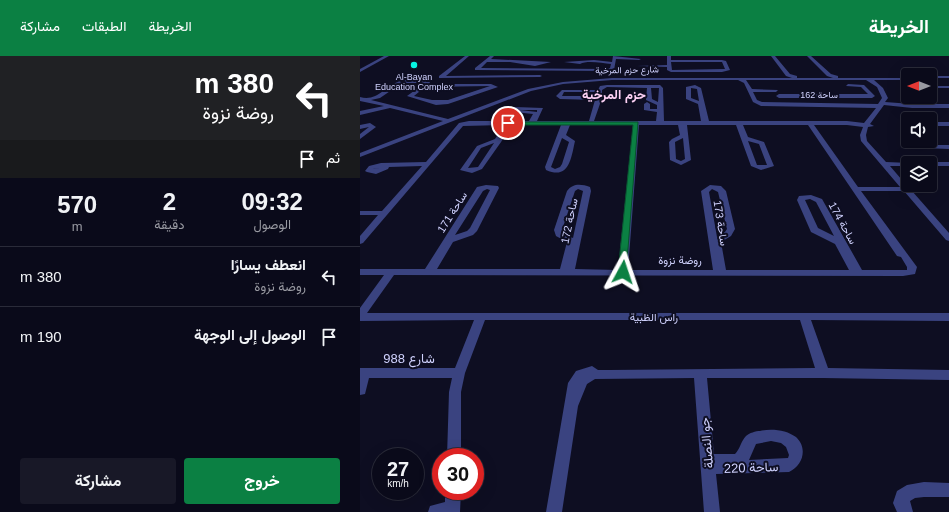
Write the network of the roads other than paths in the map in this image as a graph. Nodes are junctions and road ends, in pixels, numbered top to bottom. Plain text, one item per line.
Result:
1 (383, 56) edge
2 (387, 56) edge
3 (467, 56) edge
4 (492, 56) edge
5 (669, 56) edge
6 (773, 56) edge
7 (809, 56) edge
8 (639, 57) edge
9 (486, 61) junction
10 (516, 61) junction
11 (613, 61) edge
12 (704, 61) junction
13 (597, 63) junction
14 (670, 65) junction
15 (360, 70) edge
16 (542, 70) junction
17 (707, 71) junction
18 (786, 76) junction
19 (828, 76) junction
20 (480, 77) junction
21 (901, 78) edge
22 (901, 78) edge
23 (937, 78) edge
24 (949, 78) edge
25 (739, 79) junction
26 (753, 79) junction
27 (865, 79) junction
28 (877, 79) junction
29 (746, 82) junction
30 (425, 84) junction
31 (471, 86) junction
32 (649, 87) junction
33 (937, 87) edge
34 (949, 87) edge
35 (937, 90) edge
36 (949, 90) edge
37 (599, 91) junction
38 (750, 91) junction
39 (776, 91) junction
40 (779, 96) junction
41 (872, 96) junction
42 (598, 98) junction
43 (362, 100) edge
44 (661, 100) junction
45 (702, 100) junction
46 (695, 101) junction
47 (655, 102) junction
48 (783, 102) dead end
49 (883, 103) junction
50 (647, 104) dead end
51 (949, 106) edge
52 (388, 107) junction
53 (540, 111) junction
54 (659, 111) junction
55 (532, 112) junction
56 (360, 113) edge
57 (429, 119) junction
58 (442, 121) junction
59 (510, 123) junction
60 (532, 123) junction
61 (567, 123) junction
62 (590, 123) junction
63 (636, 123) junction
64 (660, 123) junction
65 (682, 123) junction
66 (706, 123) junction
67 (739, 123) junction
68 (810, 123) junction
69 (937, 124) edge
70 (949, 124) edge
71 (869, 126) junction
72 (360, 127) edge
73 (408, 134) junction
74 (360, 136) edge
75 (568, 138) junction
76 (676, 139) junction
77 (559, 140) junction
78 (686, 140) junction
79 (753, 140) junction
80 (745, 142) junction
81 (487, 144) junction
82 (495, 146) junction
83 (937, 147) edge
84 (949, 147) edge
85 (360, 152) edge
86 (360, 156) edge
87 (886, 164) junction
88 (901, 164) edge
89 (937, 164) edge
90 (949, 164) edge
91 (426, 165) junction
92 (383, 166) dead end
93 (901, 179) edge
94 (901, 187) edge
95 (856, 189) junction
96 (913, 192) edge
97 (913, 192) edge
98 (360, 213) edge
99 (384, 214) junction
100 (453, 231) junction
101 (836, 231) junction
102 (578, 232) junction
103 (711, 232) junction
104 (949, 232) edge
105 (463, 235) junction
106 (727, 235) junction
107 (827, 236) junction
108 (565, 237) junction
109 (949, 238) edge
110 (360, 241) edge
111 (360, 272) edge
112 (391, 272) junction
113 (430, 272) junction
114 (567, 272) junction
115 (623, 272) junction
116 (720, 272) junction
117 (857, 272) junction
118 (481, 316) junction
119 (360, 317) edge
120 (804, 317) junction
121 (949, 317) edge
122 (362, 373) edge
123 (459, 373) junction
124 (823, 373) junction
125 (700, 374) junction
126 (945, 374) edge
127 (360, 390) edge
128 (454, 448) edge
129 (746, 450) junction
130 (708, 465) junction
131 (763, 467) junction
132 (949, 490) edge
133 (453, 500) edge
134 (452, 510) edge
135 (436, 512) edge
136 (554, 512) edge
137 (712, 512) edge
138 (905, 512) edge

1 - 15 street
2 - 15 street
3 - 20 street
4 - 9 street
5 - 14 street
6 - 18 street
7 - 19 street
8 - 11 street
8 - 14 street
9 - 10 street
9 - 16 street
10 - 10 street
11 - 13 street
11 - 16 street
12 - 14 street
12 - 17 street
12 - 17 street
13 - 13 street
14 - 17 street
16 - 20 street
18 - 19 street, شارع حزم المرخية
18 - 58 street, شارع حزم المرخية
19 - 21 street, شارع حزم المرخية
20 - 31 street
22 - 28 street, شارع حزم المرخية
23 - 24 street
25 - 26 street, شارع حزم المرخية
25 - 29 street
25 - 58 street, شارع حزم المرخية
26 - 27 street, شارع حزم المرخية
26 - 29 street
27 - 28 street, شارع حزم المرخية
27 - 49 street
28 - 49 street
29 - 38 street, ساحة 162
30 - 31 street
30 - 31 street
30 - 43 street
32 - 37 street
32 - 44 street
32 - 47 street
33 - 34 street
35 - 36 street
37 - 42 street
37 - 42 street
38 - 39 street
38 - 49 street, ساحة 162
39 - 40 street
39 - 41 street
40 - 41 street
40 - 48 street
41 - 49 street
42 - 42 street
42 - 62 street
43 - 52 street
44 - 47 street
44 - 64 street
45 - 46 street
45 - 46 street
45 - 66 street
46 - 66 street
47 - 54 street
49 - 51 street
49 - 71 street
49 - 71 street
50 - 54 street
52 - 56 street
52 - 57 street
52 - 58 street
53 - 55 street
53 - 55 street
53 - 60 street
54 - 64 street
55 - 60 street
57 - 58 street
57 - 73 street
58 - 73 street, شارع حزم المرخية
58 - 86 street, شارع حزم المرخية
59 - 60 street
59 - 81 street
59 - 82 street
59 - 91 street
60 - 61 street
61 - 62 street
61 - 75 street
61 - 77 street
62 - 63 street
63 - 64 street
63 - 115 street
64 - 65 street
65 - 66 street
65 - 76 street
65 - 78 street
66 - 67 street
67 - 68 street
67 - 79 street
67 - 80 street
68 - 71 street
68 - 95 street, روضة نزوة
69 - 70 street
71 - 87 street
72 - 74 street
73 - 85 street, شارع حزم المرخية
75 - 77 street
75 - 77 street
76 - 78 street
76 - 78 street
79 - 80 street
79 - 80 street
81 - 82 street
81 - 82 street
83 - 84 street
87 - 88 street
87 - 93 street
89 - 90 street
91 - 92 street
91 - 99 street
94 - 95 street
95 - 117 street, روضة نزوة
96 - 104 street
97 - 109 street
98 - 99 street
99 - 110 street
100 - 105 street
100 - 105 street, ساحة 171
100 - 113 street, ساحة 171
101 - 107 street
101 - 107 street, ساحة 174
101 - 117 street, ساحة 174
102 - 108 street
102 - 108 street, ساحة 172
102 - 114 street, ساحة 172
103 - 106 street
103 - 106 street, ساحة 173
103 - 116 street, ساحة 173
105 - 113 street, ساحة 171
106 - 116 street, ساحة 173
107 - 117 street, ساحة 174
108 - 114 street, ساحة 172
111 - 112 street, روضة نزوة
112 - 113 street, روضة نزوة
112 - 119 street
113 - 114 street, روضة نزوة
114 - 115 street, روضة نزوة
115 - 116 street, روضة نزوة
116 - 117 street, روضة نزوة
118 - 119 street, راس الظبية
118 - 120 street, راس الظبية
118 - 123 street
120 - 121 street, راس الظبية
120 - 124 street
122 - 123 street, شارع 988
122 - 127 street
123 - 128 street
124 - 125 street
124 - 126 street
125 - 130 street, جو النصلة
125 - 136 street
129 - 130 street, ساحة 220
129 - 131 street
129 - 131 street, ساحة 220
130 - 131 street, ساحة 220
130 - 137 street, جو النصلة
132 - 138 street
133 - 134 street
134 - 135 street

